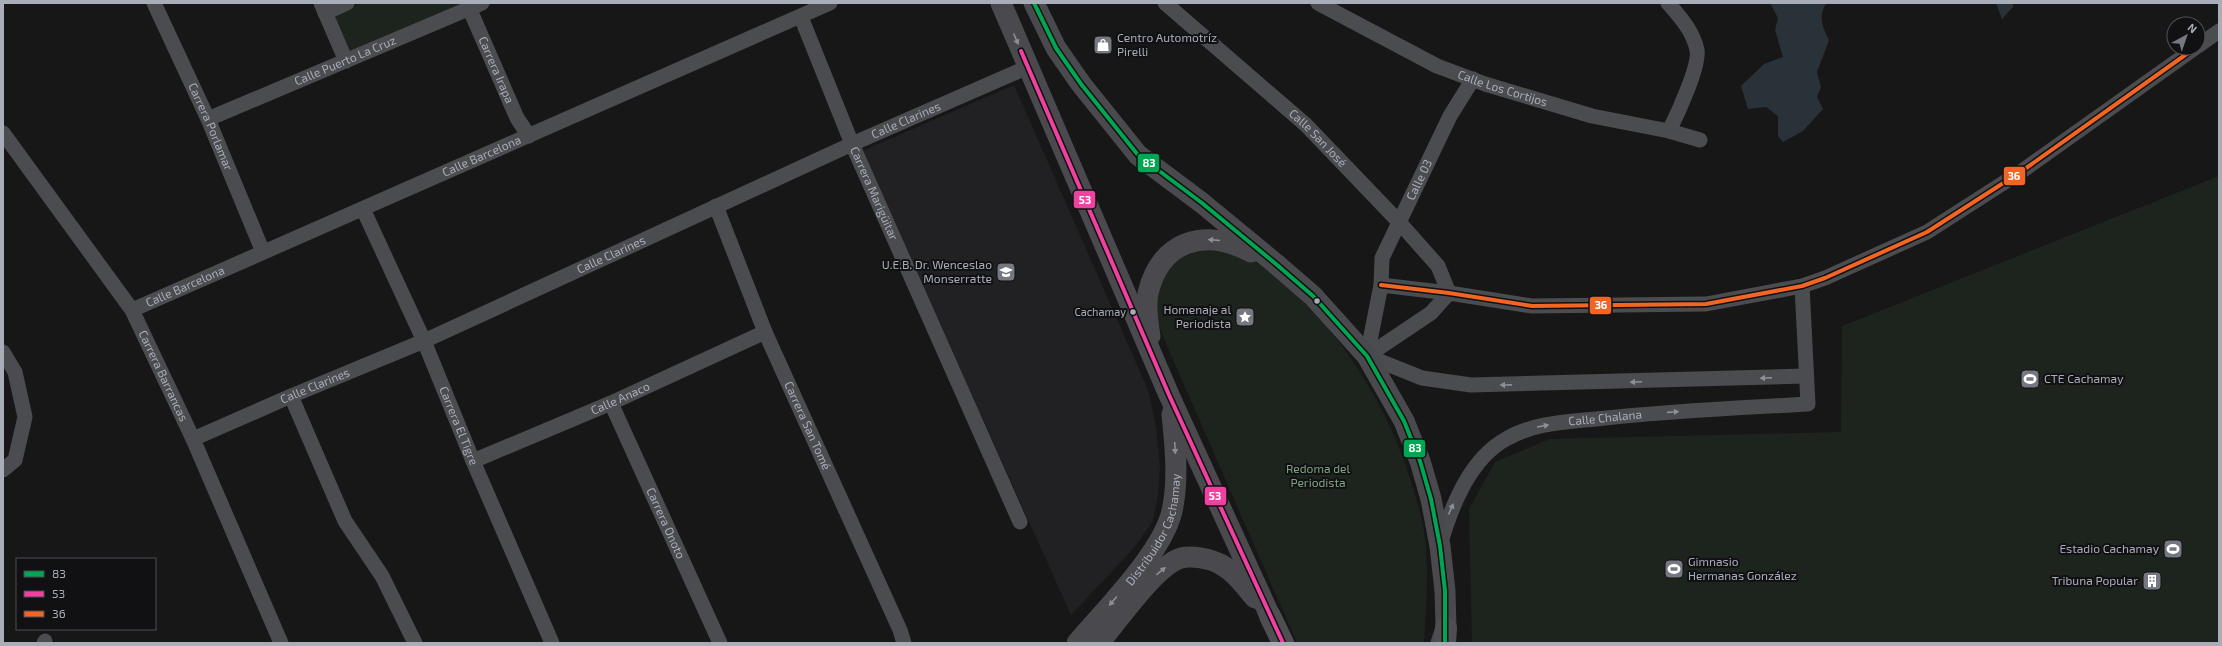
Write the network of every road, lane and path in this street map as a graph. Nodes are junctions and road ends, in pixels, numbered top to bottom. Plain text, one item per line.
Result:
1 (154, 3) edge
2 (348, 3) edge
3 (830, 3) edge
4 (1001, 3) edge
5 (1034, 3) edge
6 (1165, 3) edge
7 (1318, 3) edge
8 (1668, 3) edge
9 (473, 5) edge
10 (323, 8) edge
11 (801, 17) junction
12 (2219, 31) edge
13 (2206, 40) edge
14 (2184, 56) edge
15 (346, 61) junction
16 (1028, 67) junction
17 (1473, 79) junction
18 (208, 119) junction
19 (1669, 131) junction
20 (3, 133) edge
21 (529, 136) junction
22 (1700, 140) dead end
23 (852, 144) junction
24 (716, 206) junction
25 (363, 209) junction
26 (1399, 222) junction
27 (263, 252) junction
28 (1276, 264) junction
29 (1381, 285) junction
30 (1802, 286) junction
31 (1449, 293) junction
32 (132, 310) junction
33 (765, 332) junction
34 (424, 341) junction
35 (3, 352) edge
36 (1368, 356) junction
37 (1805, 376) junction
38 (1170, 395) junction
39 (291, 396) junction
40 (611, 403) junction
41 (192, 439) junction
42 (473, 461) junction
43 (3, 470) edge
44 (1020, 522) dead end
45 (1440, 546) junction
46 (1270, 616) junction
47 (1444, 638) edge
48 (281, 643) edge
49 (416, 643) edge
50 (552, 643) edge
51 (720, 643) edge
52 (904, 643) edge
53 (1077, 643) edge
54 (1099, 643) edge
55 (1282, 643) edge
56 (1288, 643) edge

1 - 18 street, Carrera Porlamar
2 - 10 street
3 - 11 street, Calle Barcelona
4 -> 16 main road
5 - 28 main road
6 - 26 street, Calle San José
7 - 17 street, Calle Los Cortijos
8 - 19 street
9 - 15 street, Calle Puerto La Cruz
9 - 21 street, Carrera Irapa
10 - 15 street
11 - 21 street, Calle Barcelona
11 - 23 street, Carrera Marigüitar
12 - 13 street
14 - 30 street
15 - 18 street, Calle Puerto La Cruz
16 - 23 street, Calle Clarines
16 - 38 main road
17 - 19 street, Calle Los Cortijos
17 - 26 street, Calle 03
18 - 27 street, Carrera Porlamar
19 - 22 street, Calle Los Cortijos
20 - 32 street, Carrera Barrancas
21 - 25 street, Calle Barcelona
23 - 24 street, Calle Clarines
23 - 44 street, Carrera Marigüitar
24 - 33 street, Carrera San Tomé
24 - 34 street, Calle Clarines
25 - 27 street, Calle Barcelona
25 - 34 street, Carrera El Tigre
26 - 29 street, Calle 03
26 - 31 street, Calle San José
27 - 32 street, Calle Barcelona
28 - 36 main road
28 -> 38 main road
29 - 31 street
29 - 36 street, Calle 03
30 - 31 street
30 - 37 street, Calle Chalana
31 - 36 street
32 - 41 street, Carrera Barrancas
33 - 40 street, Calle Anaco
33 - 52 street, Carrera San Tomé
34 - 39 street, Calle Clarines
34 - 42 street, Carrera El Tigre
35 - 43 street
37 -> 36 street
36 - 45 main road
45 -> 37 street, Calle Chalana
38 - 46 main road
38 -> 53 main road, Distribuidor Cachamay
39 - 41 street, Calle Clarines
39 - 49 street
40 - 42 street, Calle Anaco
40 - 51 street, Carrera Onoto
41 - 48 street, Carrera Barrancas
42 - 50 street, Carrera El Tigre
45 - 47 main road
54 -> 46 main road, Distribuidor Cachamay
46 - 55 main road
46 - 56 main road

